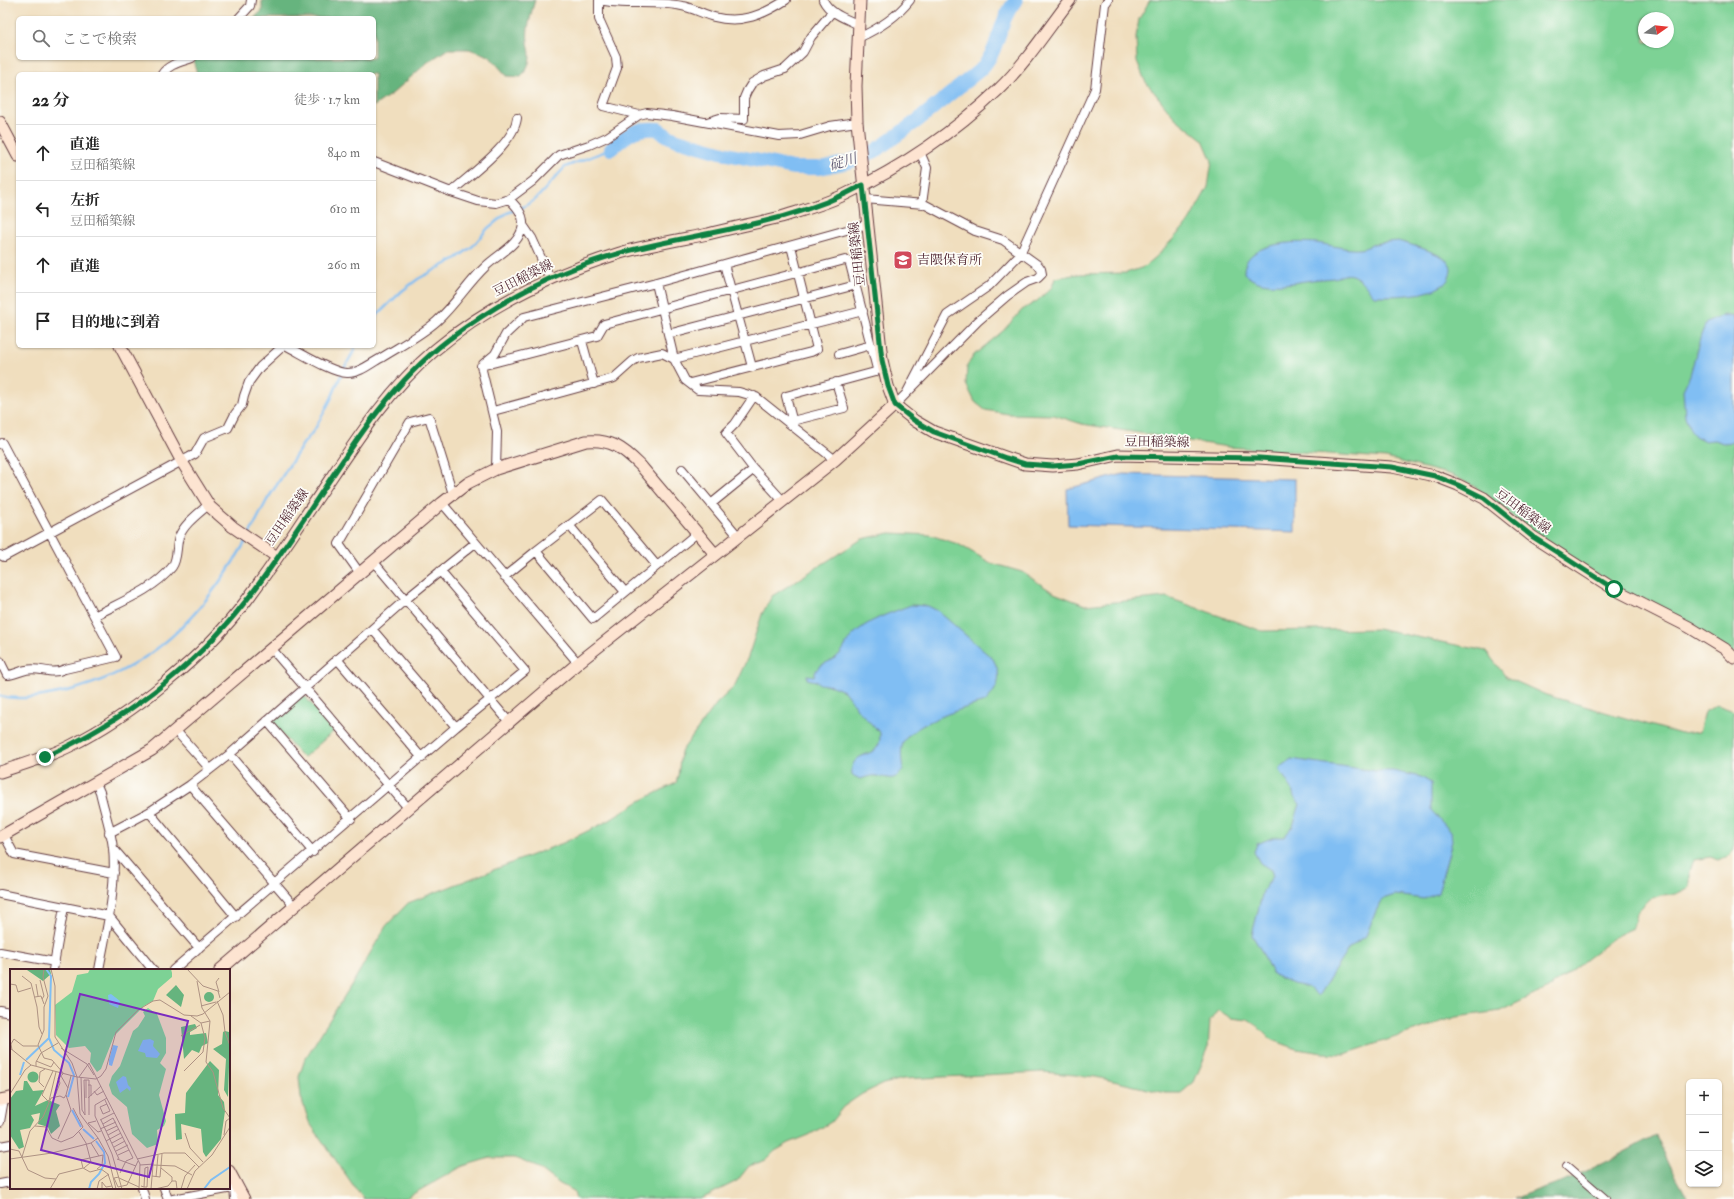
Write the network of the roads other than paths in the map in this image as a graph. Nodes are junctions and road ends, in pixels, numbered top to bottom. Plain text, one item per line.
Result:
1 (252, 0) edge
2 (599, 0) edge
3 (786, 0) edge
4 (823, 0) edge
5 (860, 0) edge
6 (910, 0) edge
7 (1070, 0) edge
8 (1108, 0) edge
9 (832, 12) junction
10 (241, 16) edge
11 (859, 26) junction
12 (858, 38) junction
13 (186, 60) edge
14 (163, 72) edge
15 (639, 115) junction
16 (517, 118) dead end
17 (0, 122) edge
18 (706, 122) junction
19 (857, 122) junction
20 (16, 152) edge
21 (920, 152) junction
22 (376, 163) edge
23 (863, 185) junction
24 (451, 192) junction
25 (509, 199) junction
26 (865, 199) junction
27 (922, 204) junction
28 (868, 224) junction
29 (523, 225) junction
30 (791, 246) junction
31 (1020, 254) junction
32 (724, 264) junction
33 (798, 273) junction
34 (550, 278) junction
35 (656, 283) junction
36 (856, 285) junction
37 (731, 290) junction
38 (804, 299) junction
39 (663, 308) junction
40 (863, 311) junction
41 (738, 316) junction
42 (811, 325) junction
43 (668, 334) junction
44 (582, 341) junction
45 (744, 342) junction
46 (871, 345) junction
47 (121, 348) edge
48 (281, 348) edge
49 (292, 348) edge
50 (839, 354) dead end
51 (674, 359) junction
52 (481, 366) junction
53 (752, 368) junction
54 (880, 369) junction
55 (836, 382) junction
56 (690, 383) junction
57 (594, 384) junction
58 (907, 392) junction
59 (754, 396) junction
60 (895, 405) junction
61 (493, 411) junction
62 (793, 424) junction
63 (0, 444) edge
64 (835, 460) junction
65 (182, 462) junction
66 (496, 469) junction
67 (682, 469) dead end
68 (754, 469) junction
69 (453, 494) junction
70 (783, 501) junction
71 (442, 503) junction
72 (711, 504) junction
73 (209, 506) junction
74 (570, 525) junction
75 (49, 533) junction
76 (697, 533) junction
77 (738, 536) junction
78 (475, 543) junction
79 (536, 551) junction
80 (715, 554) junction
81 (0, 555) edge
82 (277, 557) junction
83 (372, 561) junction
84 (657, 566) junction
85 (440, 571) junction
86 (360, 572) junction
87 (504, 577) junction
88 (625, 592) junction
89 (406, 600) junction
90 (94, 616) junction
91 (372, 629) junction
92 (271, 648) junction
93 (1734, 658) edge
94 (337, 659) junction
95 (0, 662) edge
96 (578, 663) junction
97 (304, 688) junction
98 (490, 700) junction
99 (267, 721) junction
100 (510, 723) junction
101 (456, 727) junction
102 (176, 731) junction
103 (230, 754) junction
104 (422, 758) junction
105 (210, 769) junction
106 (0, 772) edge
107 (96, 783) junction
108 (190, 785) junction
109 (388, 786) junction
110 (409, 809) junction
111 (149, 812) junction
112 (351, 819) junction
113 (109, 833) junction
114 (2, 836) edge
115 (113, 848) junction
116 (313, 852) junction
117 (114, 872) junction
118 (275, 884) junction
119 (0, 894) edge
120 (295, 907) junction
121 (64, 908) junction
122 (109, 916) junction
123 (236, 917) junction
124 (199, 948) junction
125 (0, 952) edge
126 (54, 966) edge
127 (99, 969) edge
128 (152, 969) edge
129 (174, 969) edge
130 (221, 969) edge
131 (0, 1011) edge
132 (10, 1013) edge
133 (5, 1099) edge
134 (0, 1122) edge
135 (0, 1142) edge
136 (10, 1144) edge
137 (0, 1146) edge
138 (0, 1149) edge
139 (1567, 1166) dead end
140 (230, 1173) edge
141 (10, 1182) edge
142 (0, 1184) edge
143 (236, 1188) junction
144 (142, 1189) edge
145 (164, 1189) edge
146 (213, 1195) edge
147 (191, 1197) edge
148 (145, 1199) edge
149 (168, 1199) edge
150 (173, 1199) edge
151 (235, 1199) edge
152 (244, 1199) edge
153 (1605, 1199) edge

1 - 10 street
2 - 3 street
2 - 15 street
4 - 9 street
5 - 11 street
6 - 12 street
7 - 21 street
8 - 31 street
9 - 11 street
9 - 18 street
11 - 12 street
12 - 19 street
13 - 14 street
15 - 18 street
15 - 25 street
16 - 24 street
17 - 20 street
18 - 19 street
19 - 23 street
21 - 23 street
21 - 27 street
22 - 24 street
23 - 26 street, 豆田稲築線
23 - 34 street, 豆田稲築線
24 - 25 street
25 - 29 street
26 - 27 street
26 - 28 street, 豆田稲築線
27 - 31 street
28 - 30 street
28 - 54 street, 豆田稲築線
29 - 34 street
29 - 49 street
30 - 32 street
30 - 33 street
31 - 58 street
31 - 58 street
32 - 35 street
32 - 37 street
33 - 36 street
33 - 37 street
33 - 38 street
34 - 82 street, 豆田稲築線
35 - 39 street
35 - 52 street
36 - 38 street
36 - 40 street
37 - 39 street
37 - 41 street
38 - 41 street
38 - 42 street
39 - 43 street
39 - 44 street
40 - 42 street
40 - 46 street
41 - 43 street
41 - 45 street
42 - 45 street
42 - 53 street
43 - 51 street
44 - 52 street
44 - 57 street
45 - 51 street
45 - 53 street
46 - 50 street
46 - 54 street
47 - 65 street, 豆田稲築線
48 - 65 street
51 - 56 street
51 - 57 street
52 - 61 street
53 - 56 street
54 - 55 street
54 - 60 street, 豆田稲築線
55 - 62 street
55 - 62 street
56 - 59 street
57 - 61 street
58 - 60 street
59 - 62 street
59 - 68 street
60 - 64 street
60 - 93 street, 豆田稲築線
61 - 66 street
62 - 64 street
63 - 75 street
64 - 70 street
65 - 73 street, 豆田稲築線
65 - 75 street
66 - 69 street
66 - 76 street
67 - 72 street
68 - 70 street
68 - 72 street
69 - 71 street
69 - 86 street
70 - 77 street
71 - 78 street
71 - 83 street
72 - 77 street
73 - 82 street, 豆田稲築線
73 - 90 street
74 - 79 street
74 - 84 street
74 - 88 street
75 - 81 street
75 - 90 street
76 - 80 street
76 - 84 street
77 - 80 street
78 - 85 street
78 - 87 street
79 - 87 street
79 - 88 street
80 - 96 street
82 - 106 street
83 - 86 street
83 - 89 street
84 - 88 street
85 - 89 street
85 - 98 street
86 - 92 street
87 - 96 street
89 - 91 street
89 - 98 street
90 - 95 street
91 - 94 street
91 - 101 street
92 - 97 street
92 - 102 street
94 - 97 street
94 - 104 street
96 - 100 street
97 - 99 street
97 - 109 street
98 - 100 street
98 - 101 street
99 - 103 street
99 - 112 street
100 - 110 street
101 - 104 street
102 - 105 street
102 - 107 street
103 - 105 street
103 - 116 street
104 - 109 street
105 - 108 street
107 - 113 street
107 - 114 street
108 - 111 street
108 - 118 street
109 - 110 street
109 - 112 street
110 - 120 street
111 - 113 street
111 - 123 street
112 - 116 street
113 - 115 street
114 - 117 street
115 - 117 street
115 - 124 street
116 - 118 street
117 - 122 street
118 - 120 street
118 - 123 street
119 - 121 street
120 - 130 street
121 - 122 street
121 - 126 street
122 - 127 street
122 - 128 street
123 - 124 street
124 - 129 street
125 - 126 street
131 - 132 street
133 - 134 street
135 - 137 street
136 - 137 street
137 - 138 street
139 - 153 street
140 - 143 street
141 - 142 street
143 - 146 street
143 - 151 street
143 - 152 street
144 - 148 street
145 - 149 street
146 - 147 street
147 - 150 street

